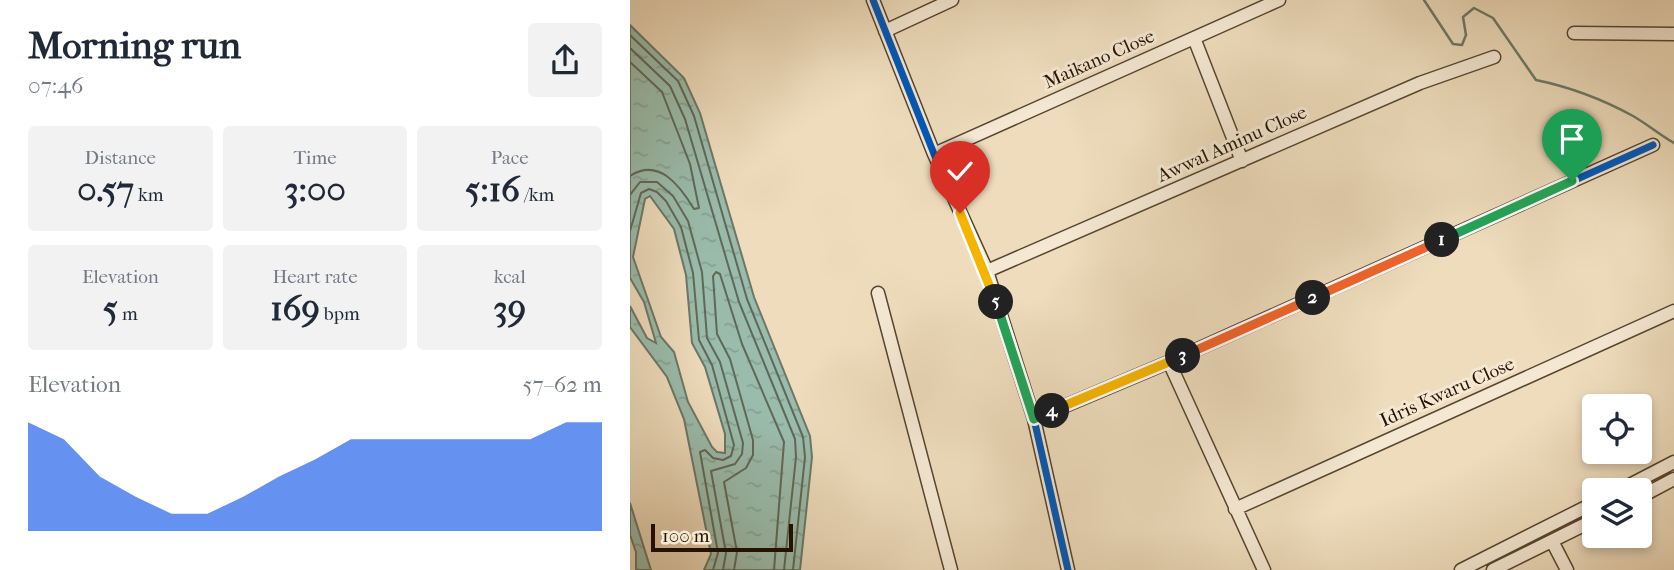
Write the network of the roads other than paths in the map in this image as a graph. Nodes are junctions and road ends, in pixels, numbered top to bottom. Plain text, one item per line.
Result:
1 (873, 0) edge
2 (952, 0) edge
3 (1279, 0) edge
4 (885, 31) junction
5 (1574, 33) dead end
6 (1674, 34) edge
7 (1194, 38) junction
8 (1494, 57) dead end
9 (1653, 145) dead end
10 (934, 154) junction
11 (1242, 161) junction
12 (987, 271) junction
13 (878, 293) dead end
14 (1674, 311) edge
15 (1169, 362) junction
16 (1034, 419) junction
17 (1674, 462) edge
18 (1643, 478) edge
19 (1674, 479) edge
20 (1652, 491) edge
21 (1236, 509) junction
22 (1582, 509) edge
23 (1582, 526) edge
24 (1552, 541) junction
25 (951, 570) edge
26 (1068, 570) edge
27 (1264, 570) edge
28 (1461, 570) edge
29 (1493, 570) edge
30 (1567, 570) edge

1 - 4 street
2 - 4 street
3 - 7 street, Maikano Close
4 - 10 street
5 - 6 street
7 - 10 street, Maikano Close
7 - 11 street
8 - 11 street, Awwal Aminu Close
9 - 15 street
10 - 12 street
11 - 12 street, Awwal Aminu Close
12 - 16 street
13 - 25 street
14 - 21 street, Idris Kwaru Close
15 - 16 street
15 - 21 street
16 - 26 street
17 - 18 street
19 - 20 street
21 - 27 street
22 - 28 street
23 - 24 street
24 - 29 street
24 - 30 street

